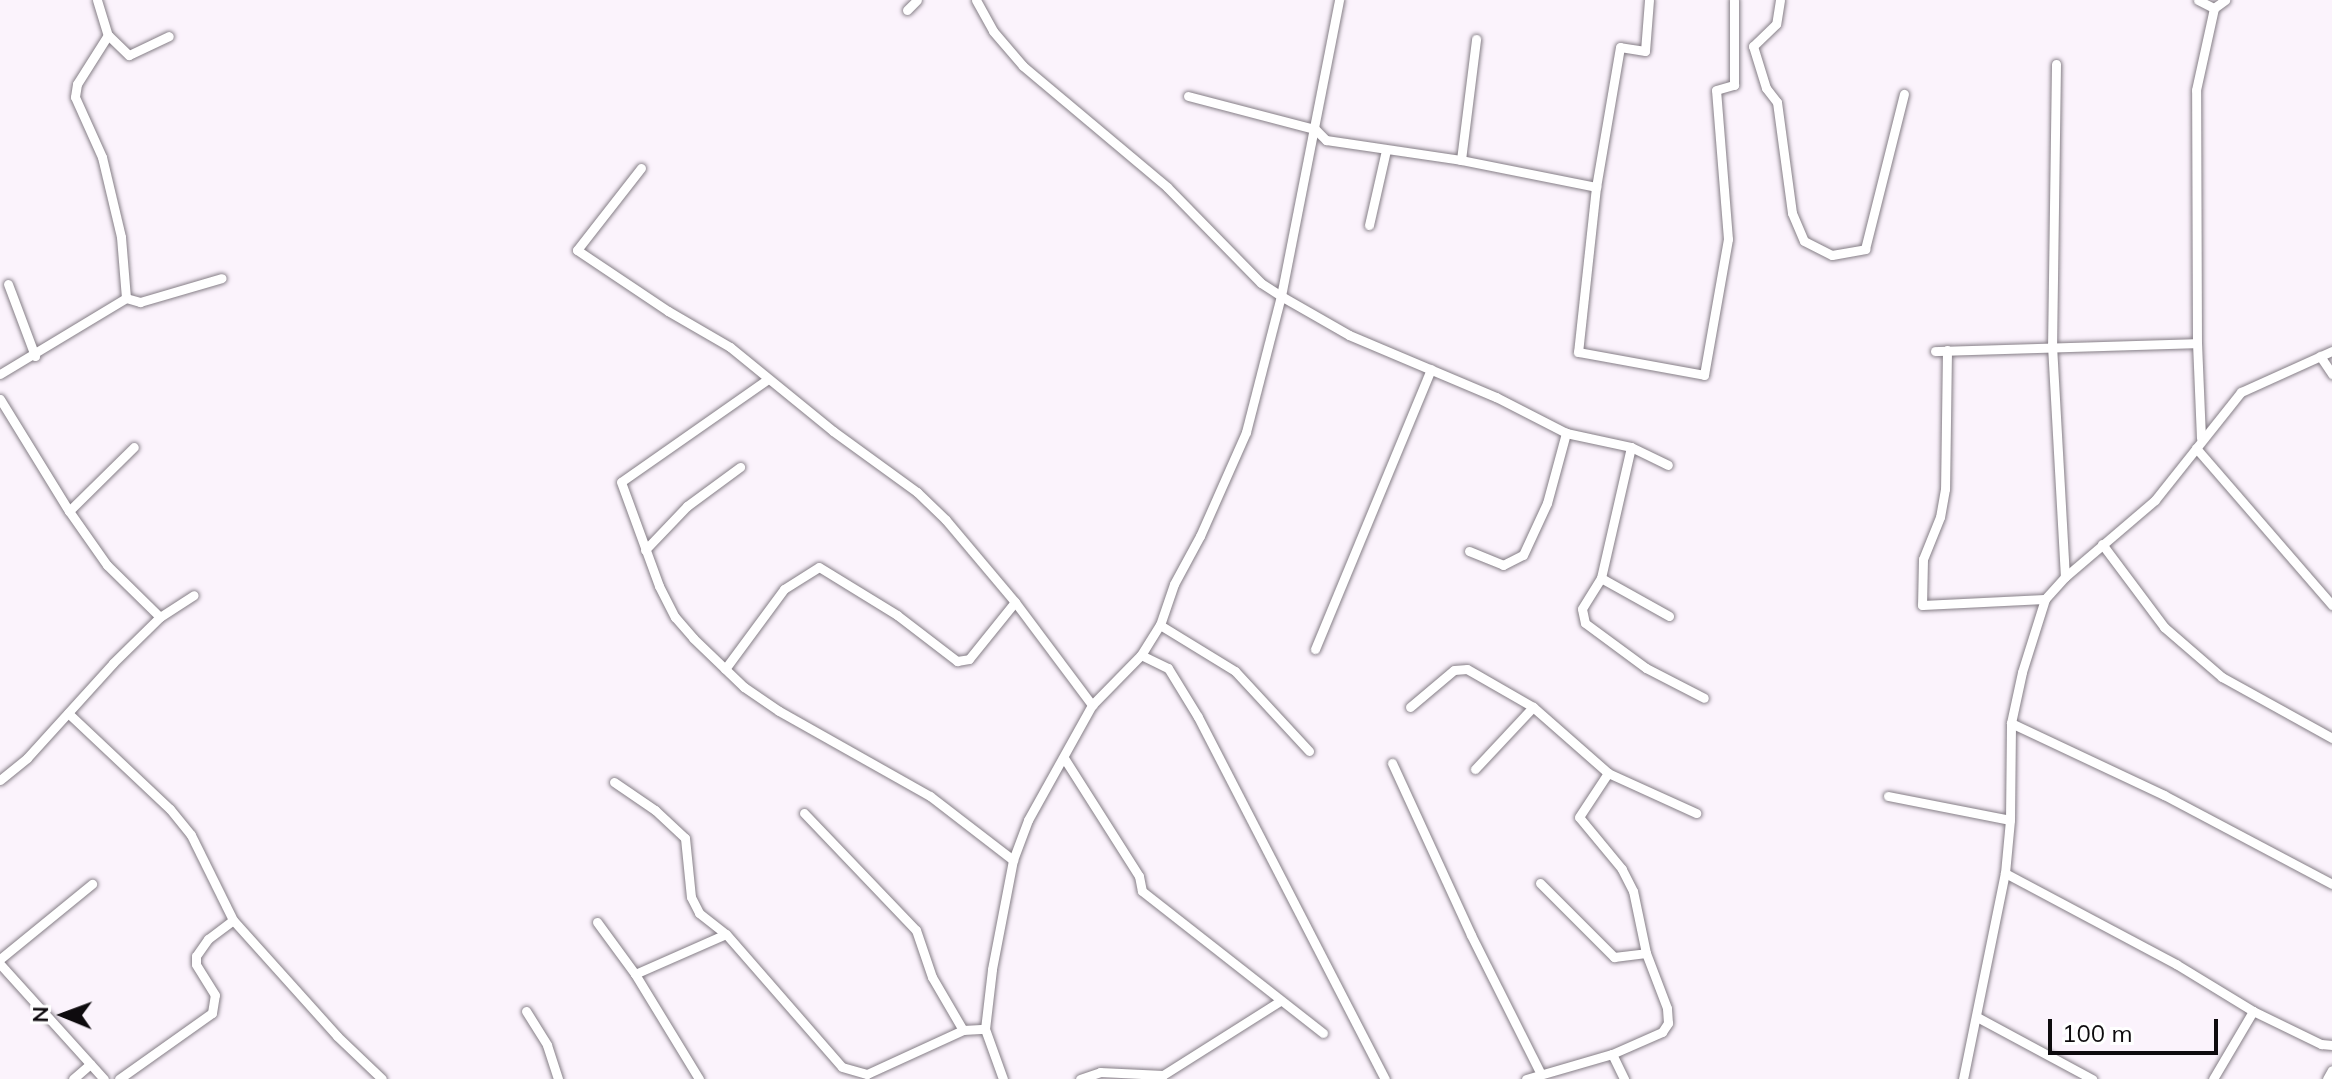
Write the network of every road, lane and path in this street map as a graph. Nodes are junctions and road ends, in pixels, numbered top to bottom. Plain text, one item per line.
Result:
1 (97, 0) edge
2 (917, 0) edge
3 (976, 0) edge
4 (1339, 0) edge
5 (1649, 0) edge
6 (1734, 0) edge
7 (1780, 0) edge
8 (2198, 0) edge
9 (2225, 0) edge
10 (2214, 8) junction
11 (907, 10) dead end
12 (108, 35) junction
13 (169, 36) dead end
14 (1476, 39) dead end
15 (2056, 64) dead end
16 (1904, 94) dead end
17 (1188, 96) dead end
18 (1315, 129) junction
19 (1386, 150) junction
20 (1461, 160) junction
21 (641, 168) dead end
22 (1596, 187) junction
23 (1369, 225) dead end
24 (222, 278) dead end
25 (8, 284) dead end
26 (1281, 296) junction
27 (126, 298) junction
28 (2197, 343) junction
29 (2052, 345) junction
30 (1947, 350) junction
31 (1935, 351) dead end
32 (2332, 351) edge
33 (35, 356) junction
34 (2320, 356) junction
35 (1431, 369) junction
36 (0, 374) edge
37 (2332, 374) edge
38 (768, 379) junction
39 (0, 399) edge
40 (1566, 433) junction
41 (2198, 443) junction
42 (134, 447) dead end
43 (1631, 447) junction
44 (1668, 465) dead end
45 (740, 467) dead end
46 (69, 511) junction
47 (2102, 544) junction
48 (645, 550) junction
49 (1469, 551) dead end
50 (2065, 577) junction
51 (1601, 578) junction
52 (194, 595) dead end
53 (2045, 599) junction
54 (1015, 602) junction
55 (2332, 605) edge
56 (1669, 616) dead end
57 (160, 617) junction
58 (1160, 625) junction
59 (1315, 649) dead end
60 (1141, 655) junction
61 (725, 669) junction
62 (1704, 698) dead end
63 (1092, 705) junction
64 (1410, 707) dead end
65 (1533, 707) junction
66 (68, 713) junction
67 (2011, 723) junction
68 (2332, 738) edge
69 (1309, 751) dead end
70 (1064, 758) junction
71 (1392, 763) dead end
72 (1475, 769) dead end
73 (1608, 773) junction
74 (0, 780) edge
75 (614, 782) dead end
76 (1888, 796) dead end
77 (804, 813) dead end
78 (1696, 813) dead end
79 (2010, 820) junction
80 (1013, 860) junction
81 (2005, 873) junction
82 (1540, 883) dead end
83 (92, 884) dead end
84 (2332, 884) edge
85 (233, 920) junction
86 (597, 922) dead end
87 (726, 934) junction
88 (1646, 953) junction
89 (0, 962) edge
90 (635, 974) junction
91 (1280, 1001) junction
92 (526, 1011) dead end
93 (2253, 1011) junction
94 (1977, 1017) junction
95 (985, 1029) junction
96 (963, 1030) junction
97 (1323, 1033) dead end
98 (2332, 1045) edge
99 (1612, 1054) junction
100 (90, 1064) junction
101 (2332, 1070) edge
102 (1540, 1072) junction
103 (73, 1079) edge
104 (104, 1079) edge
105 (119, 1079) edge
106 (382, 1079) edge
107 (558, 1079) edge
108 (699, 1079) edge
109 (1003, 1079) edge
110 (1080, 1079) edge
111 (1385, 1079) edge
112 (1526, 1079) edge
113 (1624, 1079) edge
114 (1963, 1079) edge
115 (2092, 1079) edge
116 (2213, 1079) edge
117 (2327, 1079) edge

1 - 12 street
2 - 11 street
3 - 26 street
4 - 18 street
5 - 22 street
6 - 22 street
7 - 16 street
8 - 10 street
9 - 10 street
10 - 28 street
12 - 13 street
12 - 27 street
14 - 20 street
15 - 29 street
17 - 18 street
18 - 19 street
18 - 26 street
19 - 20 street
19 - 23 street
20 - 22 street
21 - 38 street
24 - 27 street
25 - 33 street
26 - 35 street
26 - 58 street
27 - 33 street
28 - 29 street
28 - 41 street
29 - 30 street
29 - 50 street
30 - 31 street
30 - 53 street
32 - 34 street
33 - 36 street
34 - 37 street
34 - 41 street
35 - 40 street
35 - 59 street
38 - 48 street
38 - 54 street
39 - 46 street
40 - 43 street
40 - 49 street
41 - 47 street
41 - 55 street
42 - 46 street
43 - 44 street
43 - 51 street
45 - 48 street
46 - 57 street
47 - 50 street
47 - 68 street
48 - 61 street
50 - 53 street
51 - 56 street
51 - 62 street
52 - 57 street
53 - 67 street
54 - 61 street
54 - 63 street
57 - 66 street
58 - 60 street
58 - 69 street
60 - 63 street
60 - 111 street
61 - 80 street
63 - 70 street
64 - 65 street
65 - 72 street
65 - 73 street
66 - 74 street
66 - 85 street
67 - 79 street
67 - 84 street
70 - 80 street
70 - 91 street
71 - 102 street
73 - 78 street
73 - 88 street
75 - 87 street
76 - 79 street
77 - 96 street
79 - 81 street
80 - 95 street
81 - 93 street
81 - 94 street
82 - 88 street
83 - 89 street
85 - 105 street
85 - 106 street
86 - 90 street
87 - 90 street
87 - 96 street
88 - 99 street
89 - 100 street
90 - 108 street
91 - 97 street
91 - 110 street
92 - 107 street
93 - 98 street
93 - 116 street
94 - 114 street
94 - 115 street
95 - 96 street
95 - 109 street
99 - 102 street
99 - 113 street
100 - 103 street
100 - 104 street
101 - 117 street
102 - 112 street

